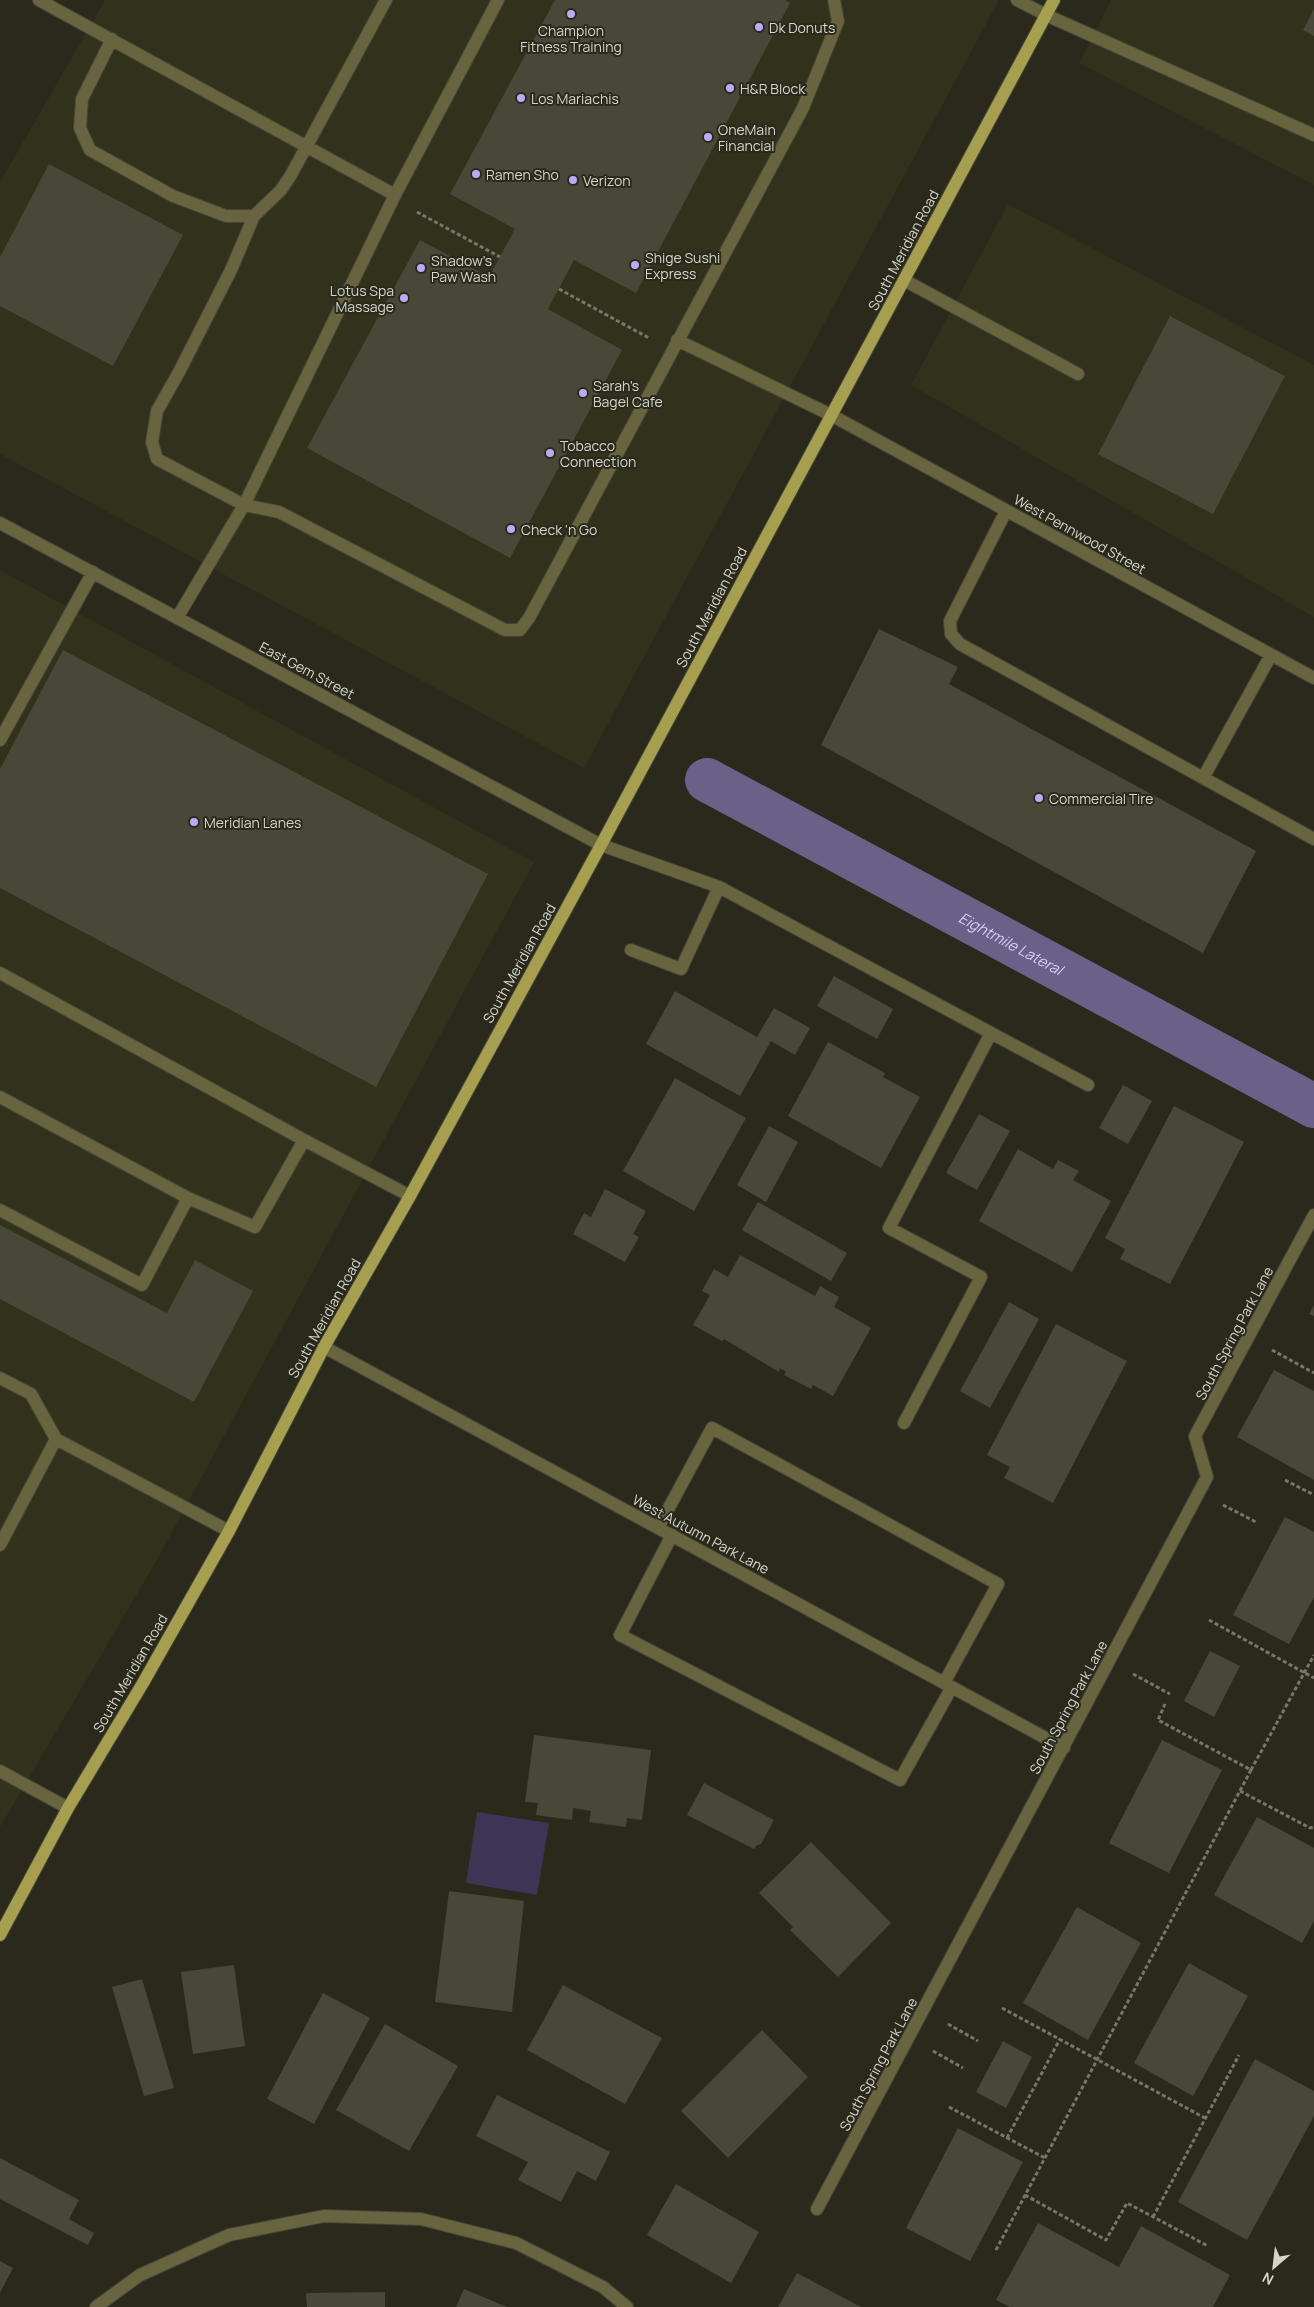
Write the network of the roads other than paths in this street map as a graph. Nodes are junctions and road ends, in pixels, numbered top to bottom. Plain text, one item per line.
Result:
1 (39, 0) edge
2 (386, 0) edge
3 (498, 0) edge
4 (834, 0) edge
5 (1017, 0) edge
6 (1054, 0) edge
7 (1046, 15) junction
8 (112, 39) junction
9 (1314, 135) edge
10 (306, 146) junction
11 (394, 197) junction
12 (254, 216) junction
13 (904, 280) junction
14 (674, 345) junction
15 (1078, 374) dead end
16 (831, 415) junction
17 (244, 505) junction
18 (1006, 511) junction
19 (0, 523) edge
20 (93, 572) junction
21 (177, 618) junction
22 (1271, 655) junction
23 (1314, 678) edge
24 (0, 740) edge
25 (1203, 778) junction
26 (1314, 839) edge
27 (601, 845) junction
28 (719, 887) junction
29 (631, 950) dead end
30 (0, 973) edge
31 (991, 1033) junction
32 (1088, 1085) dead end
33 (0, 1097) edge
34 (304, 1140) junction
35 (410, 1196) junction
36 (188, 1198) junction
37 (0, 1210) edge
38 (1314, 1216) edge
39 (324, 1347) junction
40 (0, 1378) edge
41 (904, 1423) dead end
42 (56, 1438) junction
43 (658, 1528) junction
44 (228, 1531) junction
45 (672, 1536) junction
46 (0, 1545) edge
47 (948, 1685) junction
48 (1064, 1748) junction
49 (0, 1771) edge
50 (68, 1808) junction
51 (0, 1935) edge
52 (817, 2209) dead end
53 (96, 2307) edge
54 (627, 2307) edge

1 - 8 street
2 - 10 street
3 - 11 street
4 - 14 street
5 - 7 street
6 - 7 main road, South Meridian Road
7 - 9 street
7 - 13 main road, South Meridian Road
8 - 10 street
8 - 12 street
10 - 11 street
10 - 12 street
11 - 17 street
12 - 17 street
13 - 15 street
13 - 16 main road, South Meridian Road
14 - 16 street, West Pennwood Street
14 - 17 street
16 - 18 street, West Pennwood Street
16 - 27 main road, South Meridian Road
17 - 21 street
18 - 22 street, West Pennwood Street
18 - 25 street
19 - 20 street, East Gem Street
20 - 21 street, East Gem Street
20 - 24 street
21 - 27 street, East Gem Street
22 - 23 street, West Pennwood Street
22 - 25 street
25 - 26 street
27 - 28 street, East Gem Street
27 - 35 main road, South Meridian Road
28 - 29 street
28 - 31 street, East Gem Street
30 - 34 street
31 - 32 street, East Gem Street
31 - 41 street
33 - 36 street
34 - 35 street
34 - 36 street
35 - 39 main road, South Meridian Road
36 - 37 street
38 - 48 street, South Spring Park Lane
39 - 43 street, West Autumn Park Lane
39 - 44 main road, South Meridian Road
40 - 42 street
42 - 44 street
42 - 46 street
43 - 45 street, West Autumn Park Lane
43 - 47 street
44 - 50 main road, South Meridian Road
45 - 47 street, West Autumn Park Lane
45 - 47 street
47 - 48 street, West Autumn Park Lane
48 - 52 street, South Spring Park Lane
49 - 50 street
50 - 51 main road, South Meridian Road
53 - 54 street

